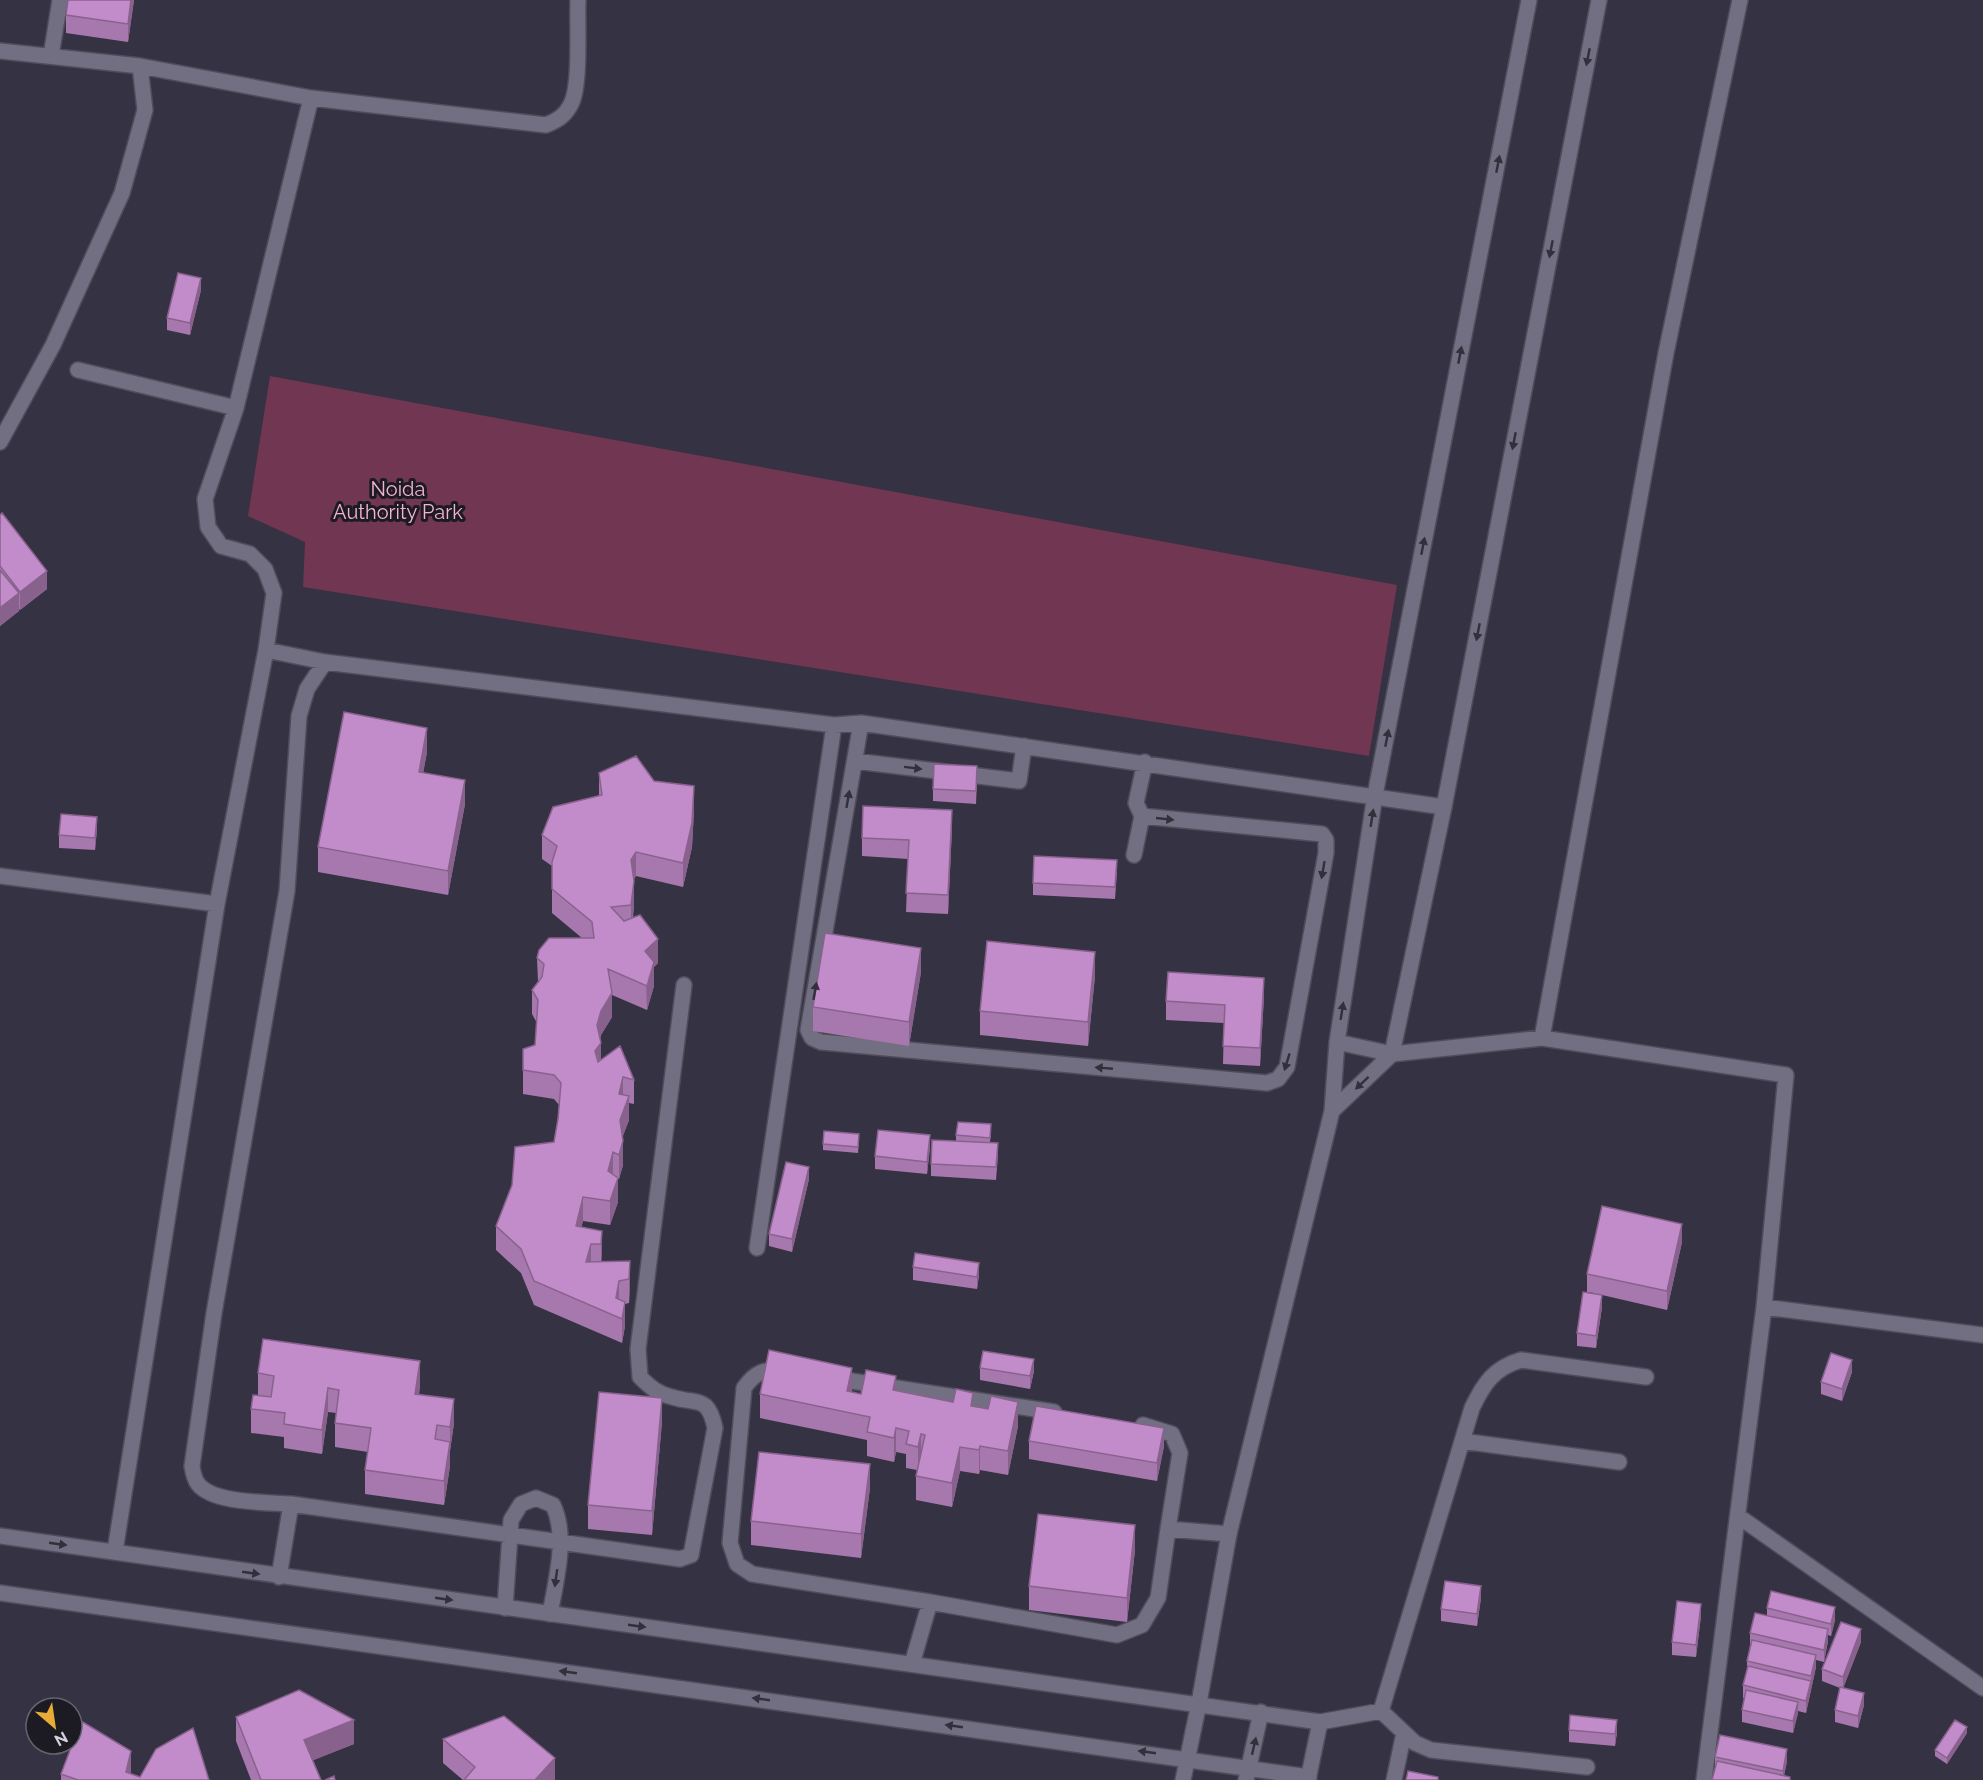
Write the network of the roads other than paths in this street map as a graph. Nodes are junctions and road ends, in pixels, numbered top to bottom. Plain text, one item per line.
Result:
1 (60, 0) edge
2 (578, 0) edge
3 (1529, 0) edge
4 (1599, 0) edge
5 (1740, 0) edge
6 (0, 51) edge
7 (51, 56) junction
8 (140, 66) junction
9 (311, 98) junction
10 (78, 370) dead end
11 (236, 408) junction
12 (0, 442) edge
13 (266, 650) junction
14 (325, 662) junction
15 (861, 723) junction
16 (834, 725) junction
17 (1024, 746) junction
18 (855, 761) junction
19 (1145, 762) junction
20 (1375, 795) junction
21 (1444, 807) junction
22 (1142, 816) junction
23 (1134, 855) dead end
24 (0, 876) edge
25 (217, 904) junction
26 (684, 985) dead end
27 (1542, 1038) junction
28 (1337, 1042) junction
29 (1392, 1054) junction
30 (1332, 1111) junction
31 (757, 1248) dead end
32 (1764, 1307) junction
33 (1983, 1335) edge
34 (1646, 1377) dead end
35 (1070, 1414) edge
36 (1128, 1423) edge
37 (1462, 1441) junction
38 (1619, 1462) dead end
39 (291, 1504) junction
40 (1738, 1516) junction
41 (1168, 1529) junction
42 (1229, 1534) junction
43 (508, 1535) junction
44 (0, 1536) edge
45 (559, 1541) junction
46 (116, 1551) junction
47 (279, 1577) junction
48 (0, 1593) edge
49 (930, 1602) junction
50 (506, 1608) junction
51 (550, 1614) junction
52 (912, 1664) junction
53 (1983, 1688) edge
54 (1199, 1703) junction
55 (1382, 1711) junction
56 (1261, 1712) junction
57 (1320, 1722) junction
58 (1404, 1733) junction
59 (1188, 1758) junction
60 (1587, 1767) dead end
61 (1247, 1774) edge
62 (1309, 1778) edge
63 (1183, 1780) edge
64 (1394, 1780) edge
65 (1704, 1780) edge

1 - 7 street
2 - 9 street
20 -> 3 street
4 -> 21 street
5 - 27 street
6 - 7 street
7 - 8 street
8 - 9 street
8 - 12 street
9 - 11 street
10 - 11 street
11 - 13 street
13 - 14 street
13 - 25 street
14 - 16 street
14 - 39 street
15 - 16 street
15 - 17 street
15 - 18 street
16 - 31 street
18 -> 17 street
17 - 19 street
22 -> 18 street
19 - 20 street
19 - 22 street
20 - 21 street
28 -> 20 street
21 - 29 street
22 - 23 street
24 - 25 street
25 - 46 street
26 - 45 street
27 - 29 street
27 - 32 street
28 - 29 street
28 - 30 street
29 -> 30 street
30 - 42 street
32 - 33 street
32 - 40 street
34 - 37 street
35 - 49 street
36 - 41 street
37 - 38 street
37 - 55 street
39 - 43 street
39 - 47 street
40 - 53 street
40 - 65 street
41 - 42 street
41 - 49 street
42 - 54 street
43 - 45 street
43 - 45 street
43 - 50 street
44 -> 46 street
45 -> 51 street
46 -> 47 street
47 -> 50 street
59 -> 48 street
49 - 52 street
50 - 51 street
51 -> 52 street
52 - 54 street
54 - 56 street
54 - 59 street
55 - 57 street
55 - 58 street
56 - 57 street
61 -> 56 street
57 - 62 street
58 - 60 street
58 - 64 street
59 - 61 street
59 - 63 street
61 - 62 street

